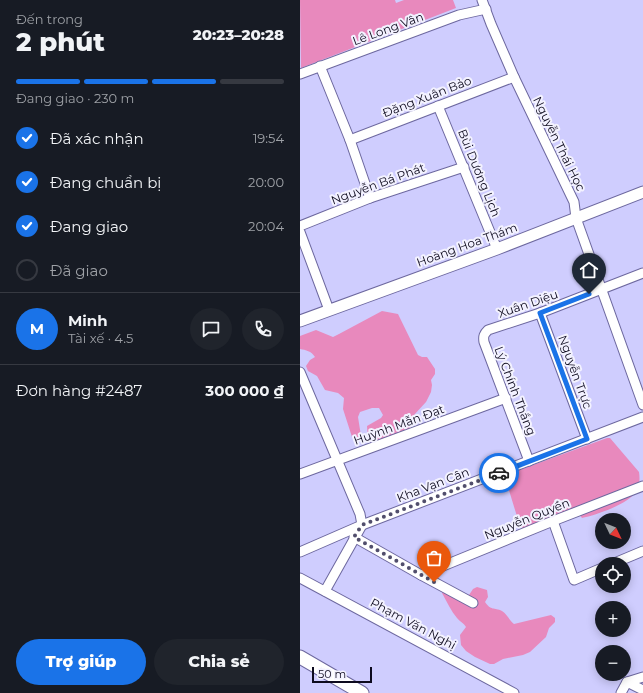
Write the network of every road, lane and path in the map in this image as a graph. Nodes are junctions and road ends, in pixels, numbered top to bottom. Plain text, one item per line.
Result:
1 (482, 0) edge
2 (486, 9) junction
3 (320, 66) junction
4 (300, 74) edge
5 (514, 77) junction
6 (438, 106) junction
7 (350, 140) junction
8 (464, 167) junction
9 (643, 192) edge
10 (370, 198) junction
11 (576, 218) junction
12 (300, 226) edge
13 (300, 232) edge
14 (497, 249) junction
15 (643, 273) edge
16 (602, 289) junction
17 (329, 310) junction
18 (540, 313) junction
19 (300, 321) edge
20 (488, 330) joint
21 (300, 372) edge
22 (506, 398) junction
23 (643, 405) edge
24 (643, 417) edge
25 (587, 439) junction
26 (337, 461) junction
27 (529, 461) junction
28 (300, 474) edge
29 (643, 486) edge
30 (553, 521) junction
31 (362, 525) junction
32 (354, 537) junction
33 (643, 551) edge
34 (300, 552) edge
35 (629, 557) edge
36 (595, 571) edge
37 (421, 575) junction
38 (300, 578) edge
39 (325, 591) junction
40 (473, 603) dead end
41 (300, 657) edge
42 (643, 677) edge
43 (627, 682) junction
44 (643, 690) edge
45 (362, 693) edge
46 (514, 693) edge
47 (621, 693) edge

1 - 2 street, Nguyễn Thái Học
2 - 3 street, Lê Long Vân
2 - 5 street, Nguyễn Thái Học
3 - 4 street, Lê Long Vân
3 - 7 street
5 - 6 street, Đặng Xuân Bảo
5 - 11 street, Nguyễn Thái Học
6 - 7 street, Đặng Xuân Bảo
6 - 8 street, Bùi Dương Lịch
7 - 10 street
8 - 10 street, Nguyễn Bá Phát
8 - 14 street, Bùi Dương Lịch
9 - 11 street, Hoàng Hoa Thám
10 - 12 street, Nguyễn Bá Phát
11 - 14 street, Hoàng Hoa Thám
11 - 16 street, Nguyễn Thái Học
13 - 17 street
14 - 17 street, Hoàng Hoa Thám
15 - 16 street, Xuân Diệu
16 - 18 street, Xuân Diệu
16 - 23 street, Nguyễn Thái Học
17 - 19 street, Hoàng Hoa Thám
18 - 20 street, Xuân Diệu
18 - 25 street, Nguyễn Trực
20 - 22 street, Lý Chính Thắng
21 - 26 street
22 - 26 street, Huỳnh Mẫn Đạt
22 - 27 street, Lý Chính Thắng
24 - 25 street, Kha Vạn Cân
25 - 27 street, Kha Vạn Cân
26 - 28 street, Huỳnh Mẫn Đạt
26 - 31 street
27 - 31 street, Kha Vạn Cân
29 - 30 street, Nguyễn Quyền
30 - 36 street
30 - 37 street, Nguyễn Quyền
31 - 32 street
31 - 34 street, Kha Vạn Cân
32 - 37 street
32 - 39 street
33 - 35 street
37 - 40 street
38 - 39 street, Phạm Văn Nghị
39 - 46 street, Phạm Văn Nghị
41 - 45 main road
42 - 43 street
43 - 44 street
43 - 47 street

